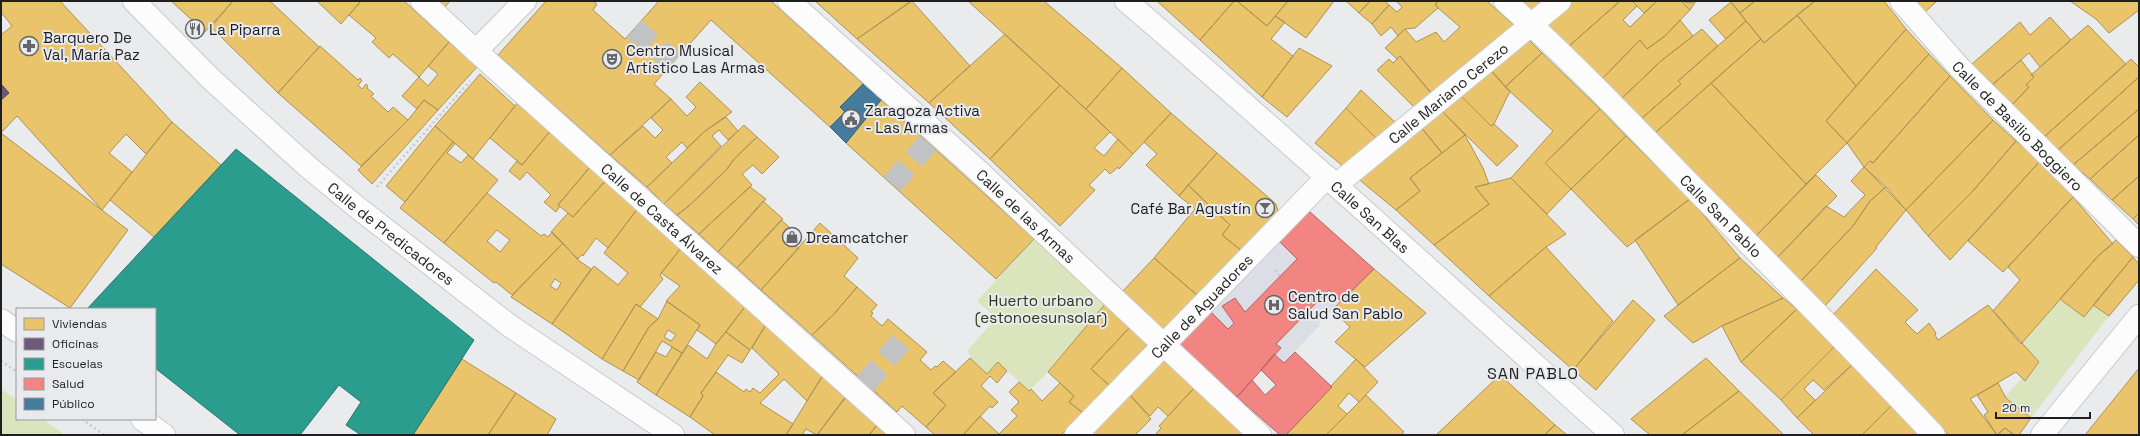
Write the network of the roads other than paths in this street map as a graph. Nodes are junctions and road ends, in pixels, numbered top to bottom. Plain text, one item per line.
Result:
1 (134, 1) edge
2 (422, 1) edge
3 (525, 1) edge
4 (789, 1) edge
5 (1126, 1) edge
6 (1505, 1) edge
7 (1560, 1) edge
8 (1901, 1) edge
9 (1532, 25) junction
10 (481, 56) junction
11 (1332, 181) junction
12 (2139, 246) edge
13 (2139, 316) edge
14 (1, 320) edge
15 (16, 330) edge
16 (1163, 345) junction
17 (143, 420) edge
18 (164, 435) edge
19 (673, 435) edge
20 (904, 435) edge
21 (1076, 435) edge
22 (1260, 435) edge
23 (1613, 435) edge
24 (1934, 435) edge
25 (2042, 435) edge

1 - 19 street, Calle de Predicadores
2 - 10 street, Calle de Casta Álvarez
3 - 10 street
4 - 16 street, Calle de las Armas
5 - 11 street, Calle San Blas
6 - 9 street, Calle San Pablo
7 - 9 street, Calle Mariano Cerezo
8 - 12 street, Calle de Basilio Boggiero
9 - 11 street, Calle Mariano Cerezo
9 - 24 street, Calle San Pablo
10 - 20 street, Calle de Casta Álvarez
11 - 16 street, Calle de Aguadores
11 - 23 street, Calle San Blas
13 - 25 street
14 - 15 street
16 - 21 street, Calle de Aguadores
16 - 22 street, Calle de las Armas
17 - 18 street

